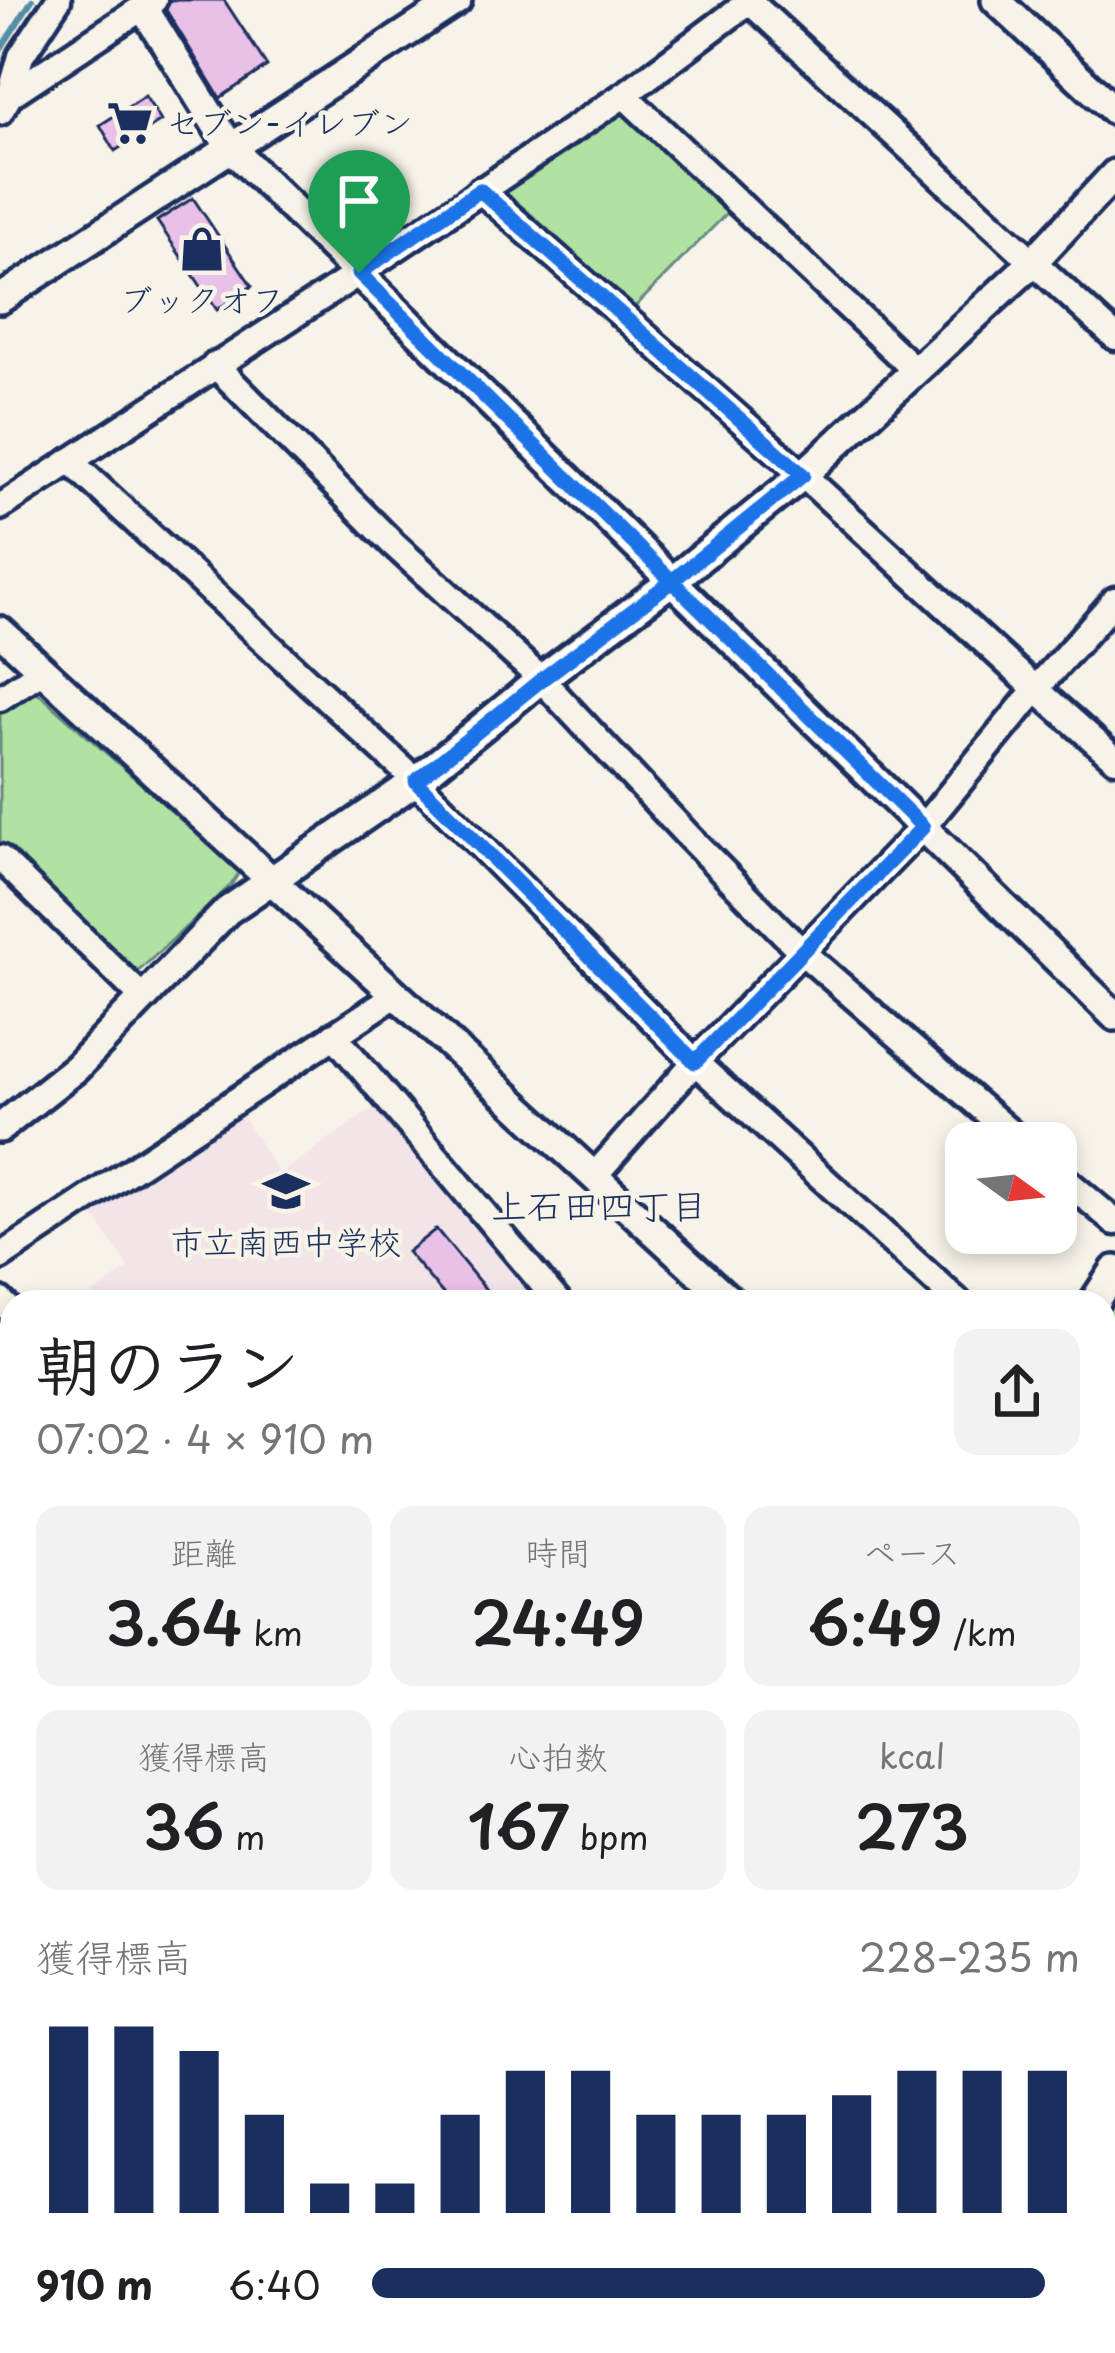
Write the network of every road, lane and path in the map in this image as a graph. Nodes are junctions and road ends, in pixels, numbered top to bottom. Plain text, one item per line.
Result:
1 (58, 0) edge
2 (457, 0) edge
3 (996, 0) edge
4 (749, 1) edge
5 (148, 3) edge
6 (624, 95) junction
7 (5, 104) edge
8 (1115, 111) edge
9 (230, 147) junction
10 (1115, 174) edge
11 (480, 190) junction
12 (1032, 263) junction
13 (359, 273) junction
14 (0, 299) edge
15 (1115, 337) edge
16 (215, 365) junction
17 (916, 370) junction
18 (70, 461) junction
19 (803, 475) junction
20 (0, 507) edge
21 (672, 581) junction
22 (1115, 600) edge
23 (0, 631) edge
24 (43, 670) junction
25 (541, 680) junction
26 (1036, 689) junction
27 (0, 698) edge
28 (1115, 759) edge
29 (416, 781) junction
30 (923, 827) junction
31 (0, 858) edge
32 (273, 878) junction
33 (802, 952) junction
34 (397, 994) junction
35 (142, 998) junction
36 (1115, 1016) edge
37 (334, 1035) junction
38 (695, 1062) junction
39 (4, 1118) edge
40 (998, 1122) edge
41 (594, 1175) junction
42 (1077, 1190) edge
43 (1115, 1222) edge
44 (0, 1257) edge
45 (547, 1290) edge
46 (717, 1290) edge
47 (945, 1290) edge

1 - 7 street
2 - 9 street
3 - 8 street
4 - 6 street
4 - 12 street
5 - 7 street
5 - 9 street
6 - 11 street
6 - 17 street
9 - 13 street
9 - 14 street
10 - 12 street
11 - 13 street
11 - 19 street
12 - 15 street
12 - 17 street
13 - 16 street
13 - 21 street
16 - 18 street
16 - 25 street
17 - 19 street
18 - 20 street
18 - 29 street
19 - 21 street
19 - 26 street
21 - 25 street
21 - 30 street
22 - 26 street
23 - 24 street
24 - 27 street
24 - 32 street
25 - 29 street
25 - 33 street
26 - 28 street
26 - 30 street
29 - 32 street
29 - 38 street
30 - 33 street
30 - 36 street
31 - 35 street
32 - 34 street
32 - 35 street
33 - 38 street
33 - 40 street
34 - 37 street
34 - 41 street
35 - 39 street
37 - 44 street
37 - 45 street
38 - 41 street
38 - 47 street
41 - 46 street
42 - 43 street

